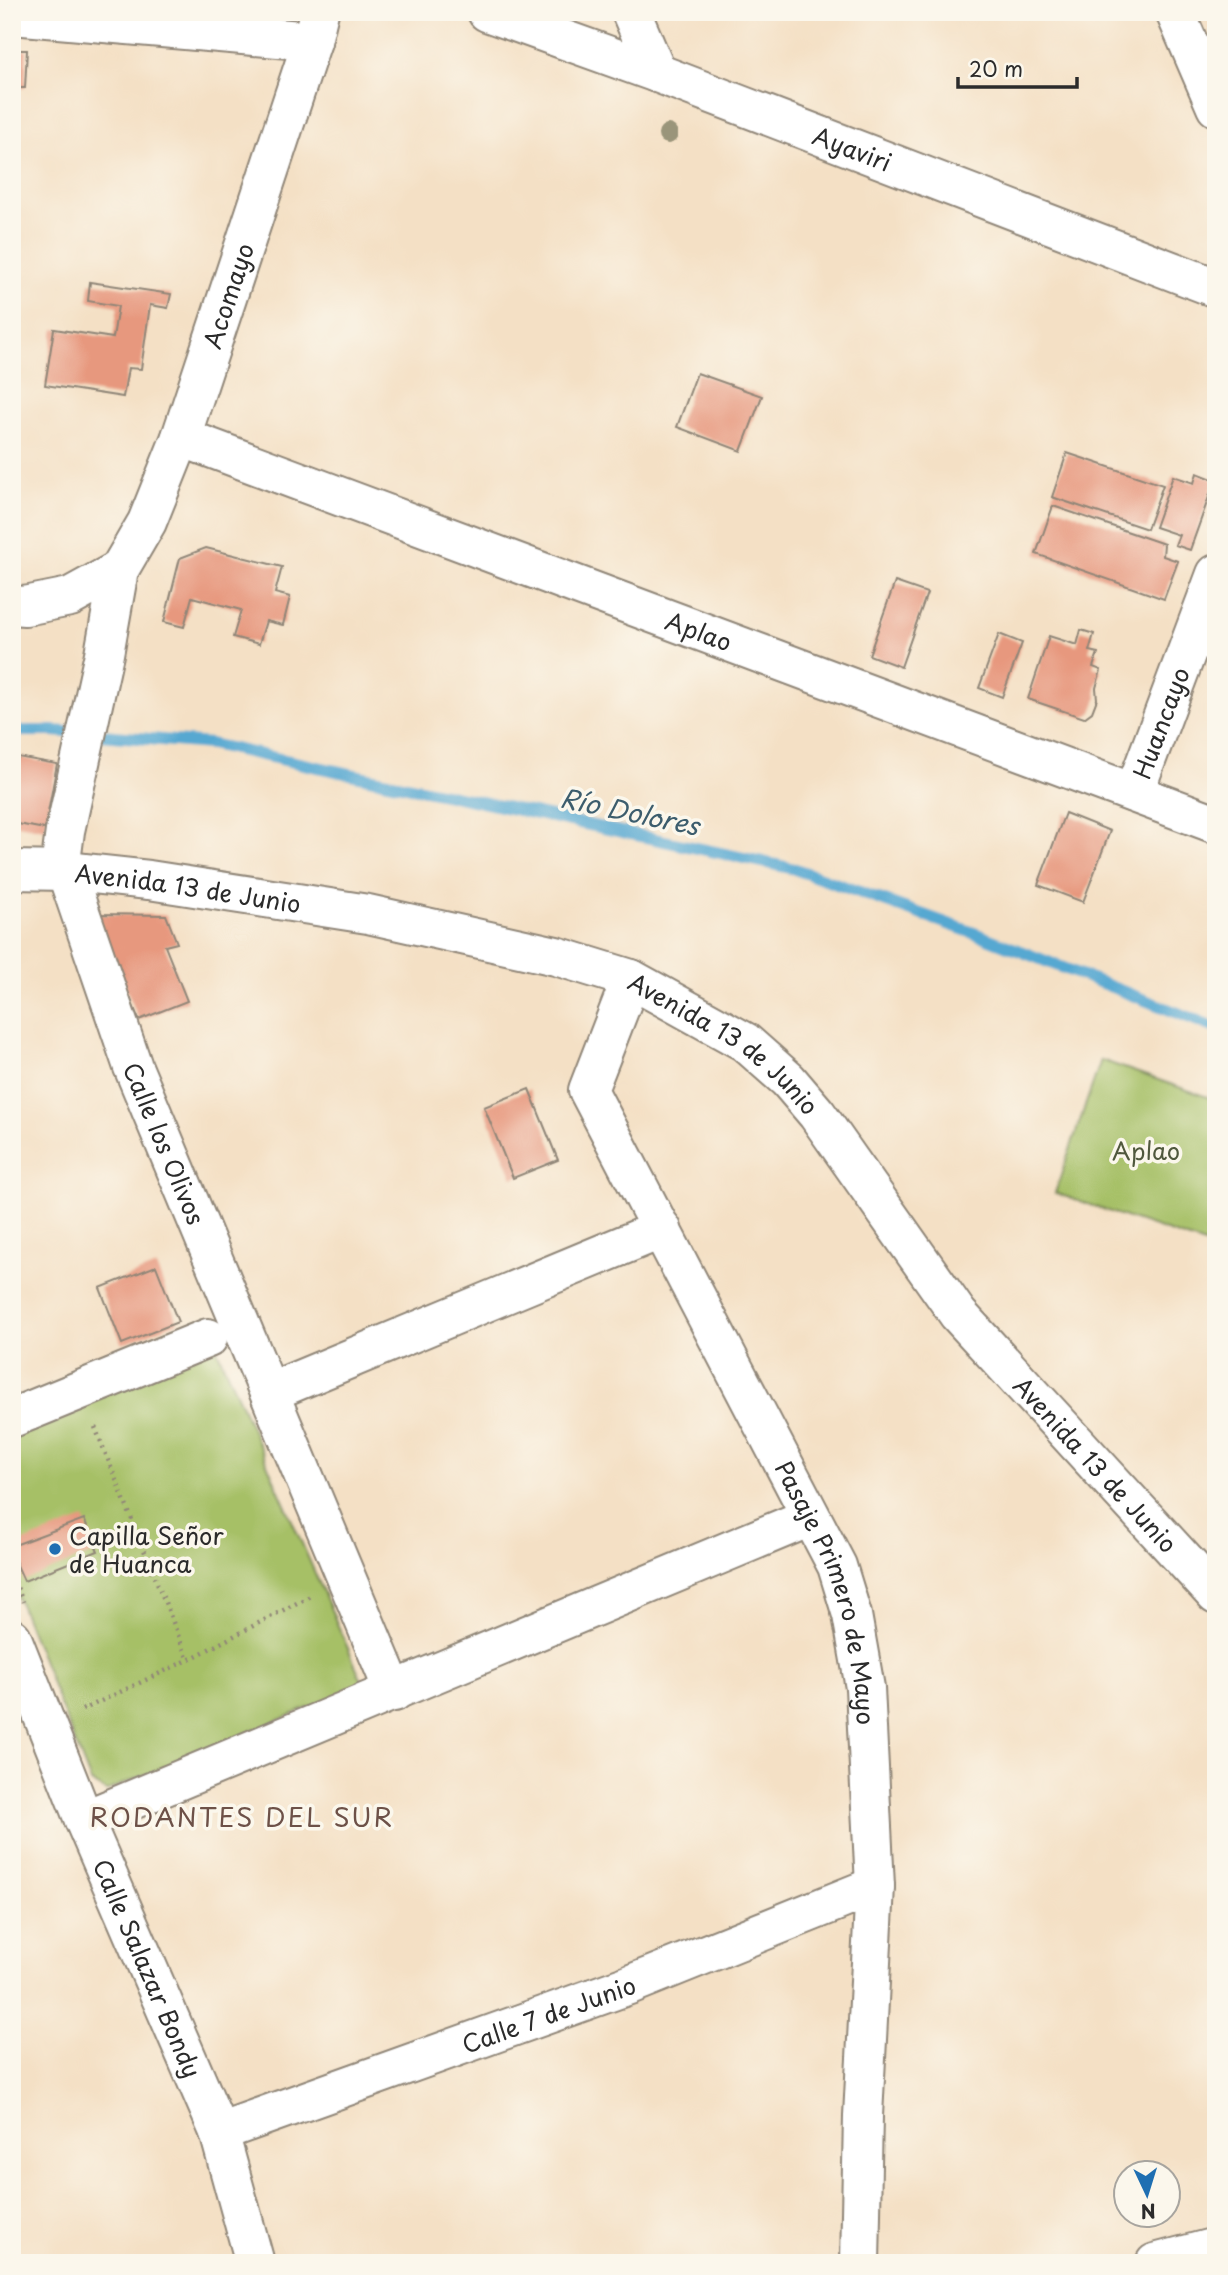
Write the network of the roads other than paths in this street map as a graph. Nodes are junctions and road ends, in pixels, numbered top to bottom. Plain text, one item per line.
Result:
1 (487, 12) edge
2 (631, 12) edge
3 (1175, 12) edge
4 (12, 16) edge
5 (315, 27) edge
6 (657, 73) junction
7 (1216, 107) edge
8 (1216, 288) edge
9 (181, 437) junction
10 (119, 570) junction
11 (1216, 574) edge
12 (12, 605) edge
13 (1133, 793) junction
14 (1216, 824) edge
15 (12, 870) edge
16 (65, 871) junction
17 (631, 979) junction
18 (662, 1229) junction
19 (208, 1338) dead end
20 (270, 1392) junction
21 (12, 1418) edge
22 (810, 1517) junction
23 (1216, 1595) edge
24 (20, 1626) edge
25 (394, 1692) junction
26 (84, 1820) junction
27 (875, 1886) junction
28 (219, 2132) junction
29 (1216, 2248) edge
30 (254, 2263) edge
31 (860, 2263) edge
32 (1155, 2263) edge

1 - 6 street, Ayaviri
2 - 6 street
3 - 7 street
4 - 5 street
5 - 9 street, Acomayo
6 - 8 street, Ayaviri
9 - 10 street, Acomayo
9 - 13 street, Aplao
10 - 12 street
10 - 16 street, Calle los Olivos
11 - 13 street, Huancayo
13 - 14 street, Aplao
15 - 16 street, Avenida 13 de Junio
16 - 17 street, Avenida 13 de Junio
16 - 20 street, Calle los Olivos
17 - 18 street, Pasaje Primero de Mayo
17 - 23 street, Avenida 13 de Junio
18 - 20 street
18 - 22 street, Pasaje Primero de Mayo
19 - 21 street
20 - 25 street, Calle los Olivos
22 - 25 street
22 - 27 street, Pasaje Primero de Mayo
24 - 26 street, Calle Salazar Bondy
25 - 26 street
26 - 28 street, Calle Salazar Bondy
27 - 28 street, Calle 7 de Junio
27 - 31 street, Pasaje Primero de Mayo
28 - 30 street, Calle Salazar Bondy
29 - 32 street

